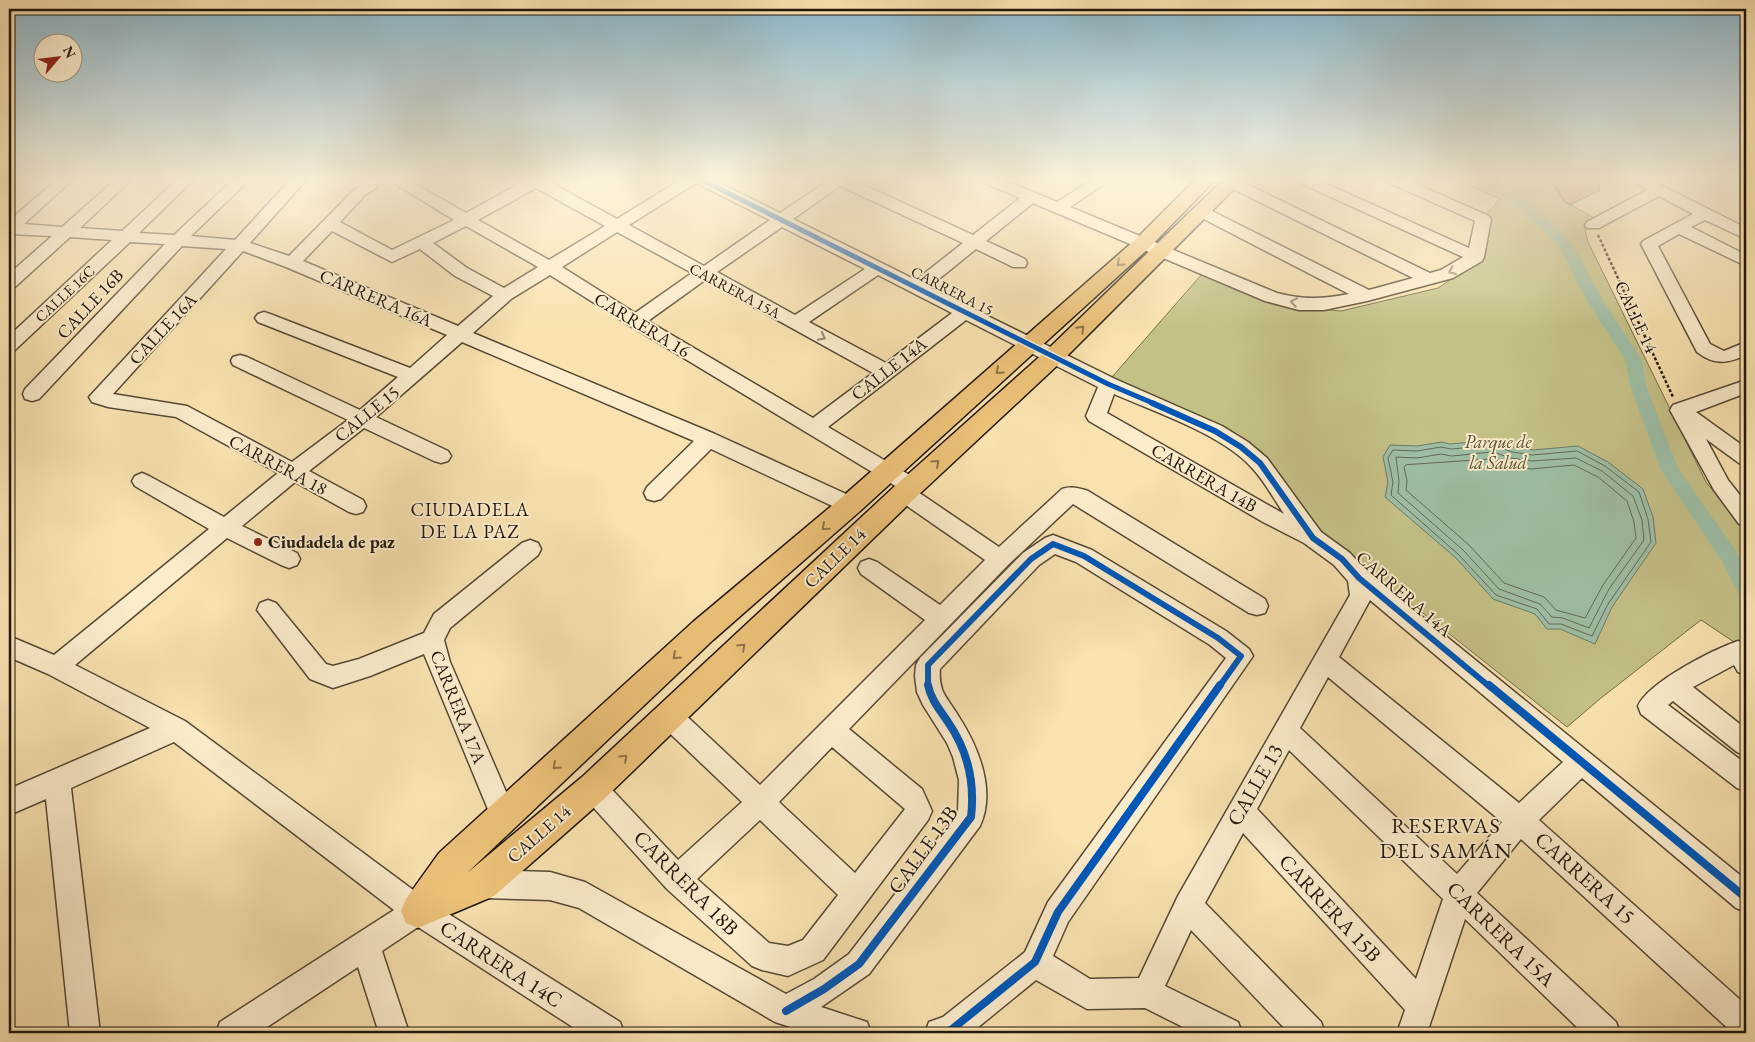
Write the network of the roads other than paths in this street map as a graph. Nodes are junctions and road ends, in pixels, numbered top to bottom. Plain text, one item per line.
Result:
1 (21, 229) edge
2 (68, 229) edge
3 (134, 229) edge
4 (190, 229) edge
5 (256, 229) edge
6 (326, 229) edge
7 (340, 229) edge
8 (449, 229) edge
9 (481, 229) edge
10 (611, 229) edge
11 (620, 229) edge
12 (770, 229) edge
13 (799, 229) edge
14 (943, 229) edge
15 (992, 229) edge
16 (1106, 229) edge
17 (1172, 229) edge
18 (1178, 229) edge
19 (1235, 229) edge
20 (1323, 229) edge
21 (1413, 229) edge
22 (1481, 229) edge
23 (1679, 229) edge
24 (1681, 229) edge
25 (65, 231) junction
26 (126, 236) junction
27 (177, 241) junction
28 (422, 242) junction
29 (974, 243) junction
30 (241, 245) junction
31 (1151, 248) junction
32 (1476, 257) junction
33 (1746, 261) edge
34 (292, 263) junction
35 (1019, 263) dead end
36 (551, 268) junction
37 (877, 268) junction
38 (704, 274) junction
39 (1428, 279) junction
40 (9, 284) edge
41 (917, 288) junction
42 (506, 295) junction
43 (1367, 296) junction
44 (965, 312) junction
45 (264, 318) dead end
46 (635, 321) junction
47 (794, 322) junction
48 (459, 333) junction
49 (1030, 344) junction
50 (9, 346) edge
51 (1746, 348) edge
52 (1054, 356) junction
53 (240, 361) dead end
54 (885, 371) junction
55 (413, 376) junction
56 (1108, 384) junction
57 (1746, 386) edge
58 (32, 394) dead end
59 (1680, 410) junction
60 (362, 420) junction
61 (201, 424) joint
62 (815, 427) junction
63 (708, 439) junction
64 (441, 456) dead end
65 (1746, 458) edge
66 (292, 473) junction
67 (142, 481) dead end
68 (901, 483) junction
69 (654, 493) dead end
70 (1290, 504) junction
71 (850, 505) junction
72 (356, 506) dead end
73 (1270, 516) junction
74 (1746, 518) edge
75 (226, 528) junction
76 (1314, 538) junction
77 (530, 550) dead end
78 (289, 559) dead end
79 (1000, 559) junction
80 (869, 568) dead end
81 (1359, 578) junction
82 (1257, 606) dead end
83 (268, 610) dead end
84 (941, 619) junction
85 (432, 640) junction
86 (9, 646) edge
87 (1742, 658) edge
88 (1326, 661) junction
89 (56, 667) junction
90 (1673, 686) junction
91 (669, 716) junction
92 (176, 729) junction
93 (831, 730) junction
94 (1287, 732) junction
95 (1746, 744) edge
96 (1581, 762) junction
97 (1746, 779) edge
98 (57, 781) junction
99 (593, 788) junction
100 (9, 802) edge
101 (761, 802) junction
102 (1240, 810) junction
103 (503, 815) junction
104 (1520, 820) junction
105 (677, 879) junction
106 (482, 884) junction
107 (856, 893) junction
108 (1458, 894) junction
109 (1746, 898) edge
110 (1188, 906) junction
111 (418, 911) junction
112 (365, 944) junction
113 (1035, 962) junction
114 (1147, 993) junction
115 (1420, 1006) junction
116 (786, 1010) junction
117 (1746, 1025) edge
118 (85, 1033) edge
119 (231, 1033) edge
120 (394, 1033) edge
121 (609, 1033) edge
122 (856, 1033) edge
123 (940, 1033) edge
124 (1227, 1033) edge
125 (1310, 1033) edge
126 (1412, 1033) edge
127 (1605, 1033) edge

1 - 25 street, CARRERA 16A
2 - 25 street
3 - 26 street, CALLE 16C
4 - 27 street, CALLE 16B
5 - 30 street, CALLE 16A
6 - 34 street
7 - 28 street
8 - 28 street
9 - 36 street, CARRERA 16
10 - 36 street, CALLE 15
11 - 38 street, CARRERA 15A
12 - 38 street
13 - 37 street, CARRERA 15
14 - 29 street
15 - 29 street
16 - 31 street
17 - 31 main road, CALLE 14
18 - 31 main road, CALLE 14
19 - 43 street
20 - 39 street
21 - 32 street
22 - 32 street
23 - 51 street
24 - 33 street
25 - 26 street, CARRERA 16A
25 - 40 street
26 - 27 street, CARRERA 16A
26 - 50 street, CALLE 16C
27 - 30 street, CARRERA 16A
27 - 58 street, CALLE 16B
28 - 42 street
29 - 35 street
29 - 41 street
30 - 34 street, CARRERA 16A
30 - 61 street, CALLE 16A
43 -> 31 street
31 -> 49 main road, CALLE 14
52 -> 31 main road, CALLE 14
32 -> 39 street
34 - 48 street, CARRERA 16A
36 - 42 street, CALLE 15
36 - 46 street, CARRERA 16
37 - 41 street, CARRERA 15
37 - 47 street
38 - 46 street
38 - 47 street, CARRERA 15A
39 - 43 street
41 - 44 street, CARRERA 15
42 - 48 street, CALLE 15
44 - 49 street, CARRERA 15
44 - 54 street, CALLE 14A
45 - 55 street
46 - 62 street, CARRERA 16
47 -> 54 street, CARRERA 15A
48 - 55 street, CALLE 15
48 - 63 street, CARRERA 16A
49 - 52 street, CARRERA 14A
49 -> 68 main road, CALLE 14
52 - 56 street, CARRERA 14A
68 -> 52 main road, CALLE 14
53 - 60 street
54 - 62 street, CALLE 14A
55 - 60 street, CALLE 15
56 - 70 street, CARRERA 14A
56 - 73 street, CARRERA 14B
57 - 59 street
59 - 65 street
59 - 74 street
60 - 64 street
60 - 66 street, CALLE 15
61 - 66 street, CARRERA 18
62 - 68 street, CARRERA 16
63 - 69 street
63 - 71 street, CARRERA 16A
66 - 72 street, CARRERA 18
66 - 75 street, CALLE 15
67 - 75 street
68 - 71 main road, CALLE 14
68 - 79 street, CARRERA 16
91 -> 68 main road, CALLE 14
70 - 73 street
70 - 76 street, CARRERA 14A
71 -> 103 main road, CALLE 14
73 - 76 street, CARRERA 14B
75 - 78 street
75 - 89 street, CALLE 15
76 - 81 street, CARRERA 14A
77 - 85 street, CARRERA 17A
79 - 82 street
79 - 84 street
80 - 84 street
81 - 88 street, CALLE 13
81 - 96 street, CARRERA 14A
83 - 85 street
84 - 93 street
85 - 103 street, CARRERA 17A
86 - 89 street, CARRERA 14C
87 - 90 street
88 - 94 street, CALLE 13
88 - 104 street, CARRERA 15
89 - 92 street, CARRERA 14C
90 - 95 street
90 - 97 street
99 -> 91 main road, CALLE 14
91 - 101 street
92 - 98 street
92 - 111 street, CARRERA 14C
93 - 101 street
93 - 107 street
94 - 102 street, CALLE 13
94 - 108 street, CARRERA 15A
96 - 104 street
96 - 109 street, CARRERA 14A
98 - 100 street
98 - 118 street
99 - 105 street, CARRERA 18B
99 - 106 main road, CALLE 14
101 - 105 street
101 - 107 street
102 - 110 street, CALLE 13
102 - 115 street, CARRERA 15B
103 - 111 main road, CALLE 14
104 - 108 street
104 - 117 street, CARRERA 15
105 - 107 street, CARRERA 18B
106 - 111 main road, CALLE 14
106 - 116 street
108 - 115 street
108 - 127 street, CARRERA 15A
110 - 114 street, CALLE 13
110 - 125 street
111 - 112 street, CALLE 14
111 - 121 street, CARRERA 14C
112 - 119 street, CALLE 14
112 - 120 street
113 - 114 street
113 - 116 street, CALLE 13B
113 - 123 street
114 - 124 street
115 - 126 street
116 - 122 street

